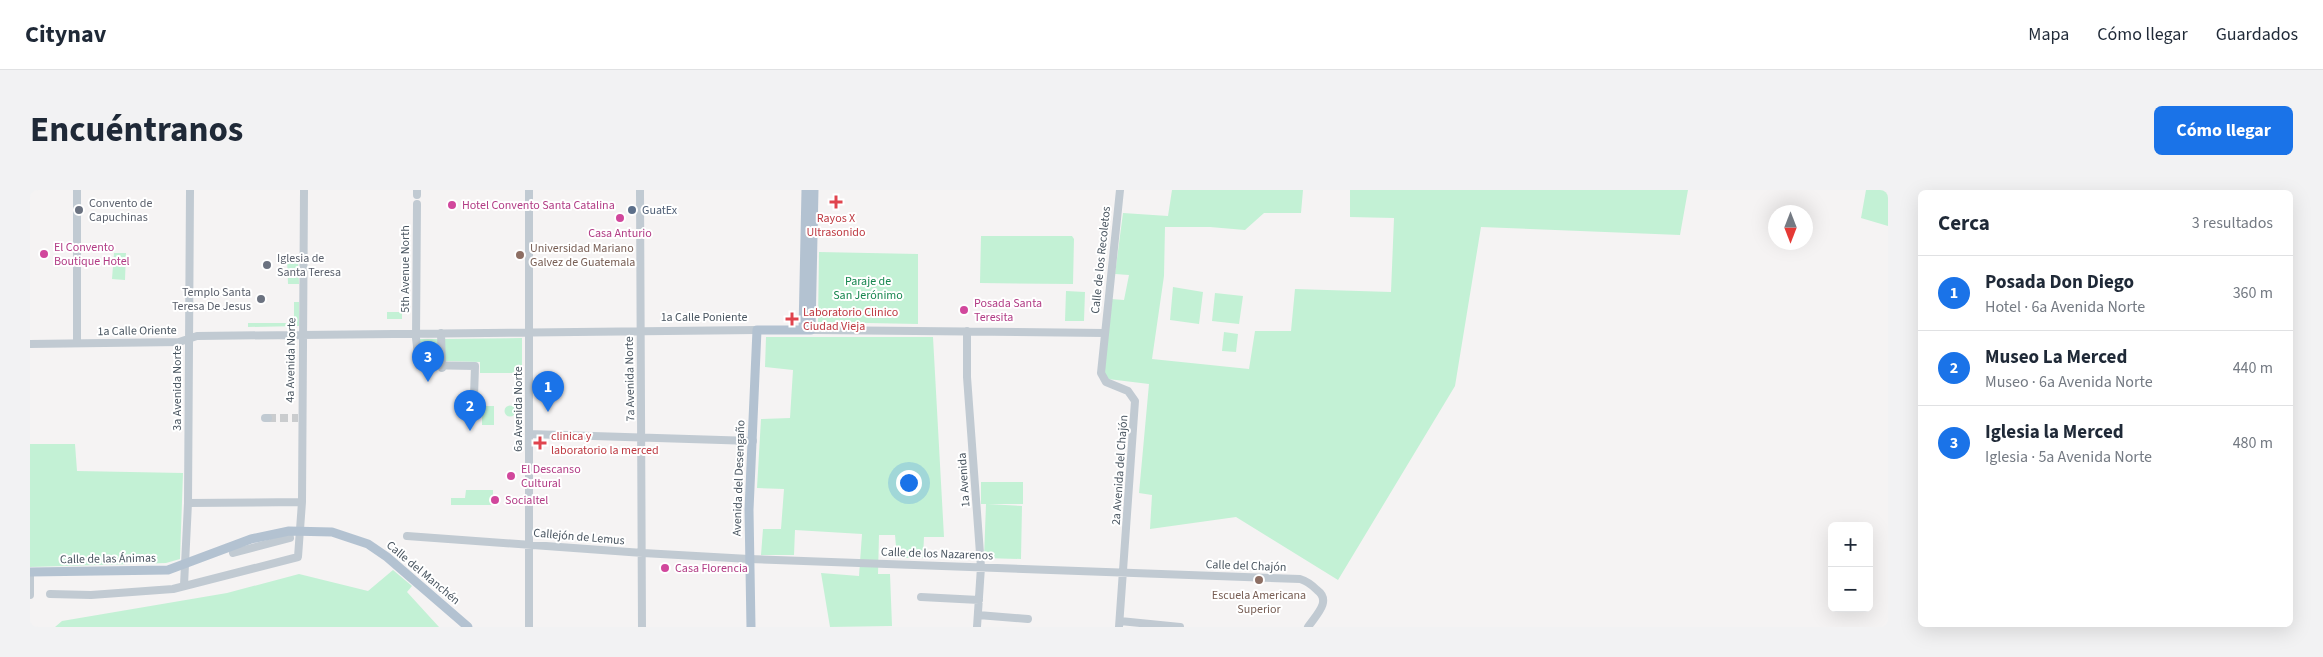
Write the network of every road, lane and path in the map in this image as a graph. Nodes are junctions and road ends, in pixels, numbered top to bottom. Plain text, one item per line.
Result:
1 (78, 190) edge
2 (190, 190) edge
3 (304, 190) edge
4 (529, 190) edge
5 (640, 190) edge
6 (806, 190) edge
7 (814, 190) edge
8 (1120, 190) edge
9 (417, 196) edge
10 (641, 330) junction
11 (757, 330) junction
12 (807, 330) junction
13 (967, 331) junction
14 (529, 332) junction
15 (416, 333) junction
16 (441, 333) junction
17 (1104, 333) junction
18 (303, 334) junction
19 (188, 339) junction
20 (77, 343) junction
21 (30, 344) edge
22 (442, 367) junction
23 (474, 397) dead end
24 (529, 434) junction
25 (642, 437) junction
26 (753, 441) junction
27 (302, 502) junction
28 (188, 503) junction
29 (290, 534) junction
30 (301, 534) junction
31 (407, 536) dead end
32 (529, 544) junction
33 (234, 553) dead end
34 (642, 554) junction
35 (749, 559) junction
36 (185, 564) junction
37 (981, 567) junction
38 (30, 572) edge
39 (1125, 573) junction
40 (184, 585) junction
41 (50, 594) dead end
42 (30, 595) edge
43 (921, 597) dead end
44 (979, 600) junction
45 (978, 615) junction
46 (1028, 619) dead end
47 (1120, 624) edge
48 (468, 627) edge
49 (529, 627) edge
50 (642, 627) edge
51 (751, 627) edge
52 (977, 627) edge
53 (1180, 627) edge
54 (1308, 627) edge

1 - 20 street
2 - 19 street, 3a Avenida Norte
3 - 18 street, 4a Avenida Norte
4 - 14 street, 6a Avenida Norte
5 - 10 street, 7a Avenida Norte
6 - 12 main road
7 - 12 main road
8 - 17 street, Calle de los Recoletos
9 - 15 street, 5th Avenue North
10 - 11 street, 1a Calle Poniente
10 - 14 street, 1a Calle Poniente
10 - 25 street, 7a Avenida Norte
11 - 12 main road, 1a Calle Poniente
11 - 26 main road, Avenida del Desengaño
12 - 13 street, 1a Calle Poniente
13 - 17 street, 1a Calle Poniente
13 - 37 street, 1a Avenida
14 - 16 street, 1a Calle Poniente
14 - 24 street, 6a Avenida Norte
15 - 16 street, 1a Calle Poniente
15 - 18 street, 1a Calle Poniente
15 - 22 street, 5th Avenue North
16 - 22 street
17 - 39 street, 2a Avenida del Chajón
18 - 19 street, 1a Calle Oriente
18 - 27 street, 4a Avenida Norte
19 - 20 street, 1a Calle Oriente
19 - 28 street, 3a Avenida Norte
20 - 21 street, 1a Calle Oriente
22 - 23 street
24 - 25 street
24 - 32 street, 6a Avenida Norte
25 - 26 street
25 - 34 street, 7a Avenida Norte
26 - 35 main road, Avenida del Desengaño
27 - 28 street
27 - 30 street, 4a Avenida Norte
28 - 36 street, 3a Avenida Norte
29 - 30 main road, Calle del Manchén
29 - 33 street
29 - 36 main road, Calle de las Ánimas
30 - 40 street
30 - 48 main road, Calle del Manchén
31 - 32 street, Callejón de Lemus
32 - 34 street, Callejón de Lemus
32 - 49 street, 6a Avenida Norte
34 - 35 street, Callejón de Lemus
34 - 50 street, 7a Avenida Norte
35 - 37 street, Calle de los Nazarenos
35 - 51 main road, Avenida del Desengaño
36 - 38 main road, Calle de las Ánimas
36 - 40 street, 3a Avenida Norte
37 - 39 street, Calle de los Nazarenos
37 - 44 street, 1a Avenida
38 - 42 street
39 - 47 street, 2a Avenida del Chajón
39 - 54 street, Calle del Chajón
40 - 41 street
43 - 44 street
44 - 45 street, 1a Avenida
45 - 46 street
45 - 52 street, 1a Avenida
47 - 53 street

